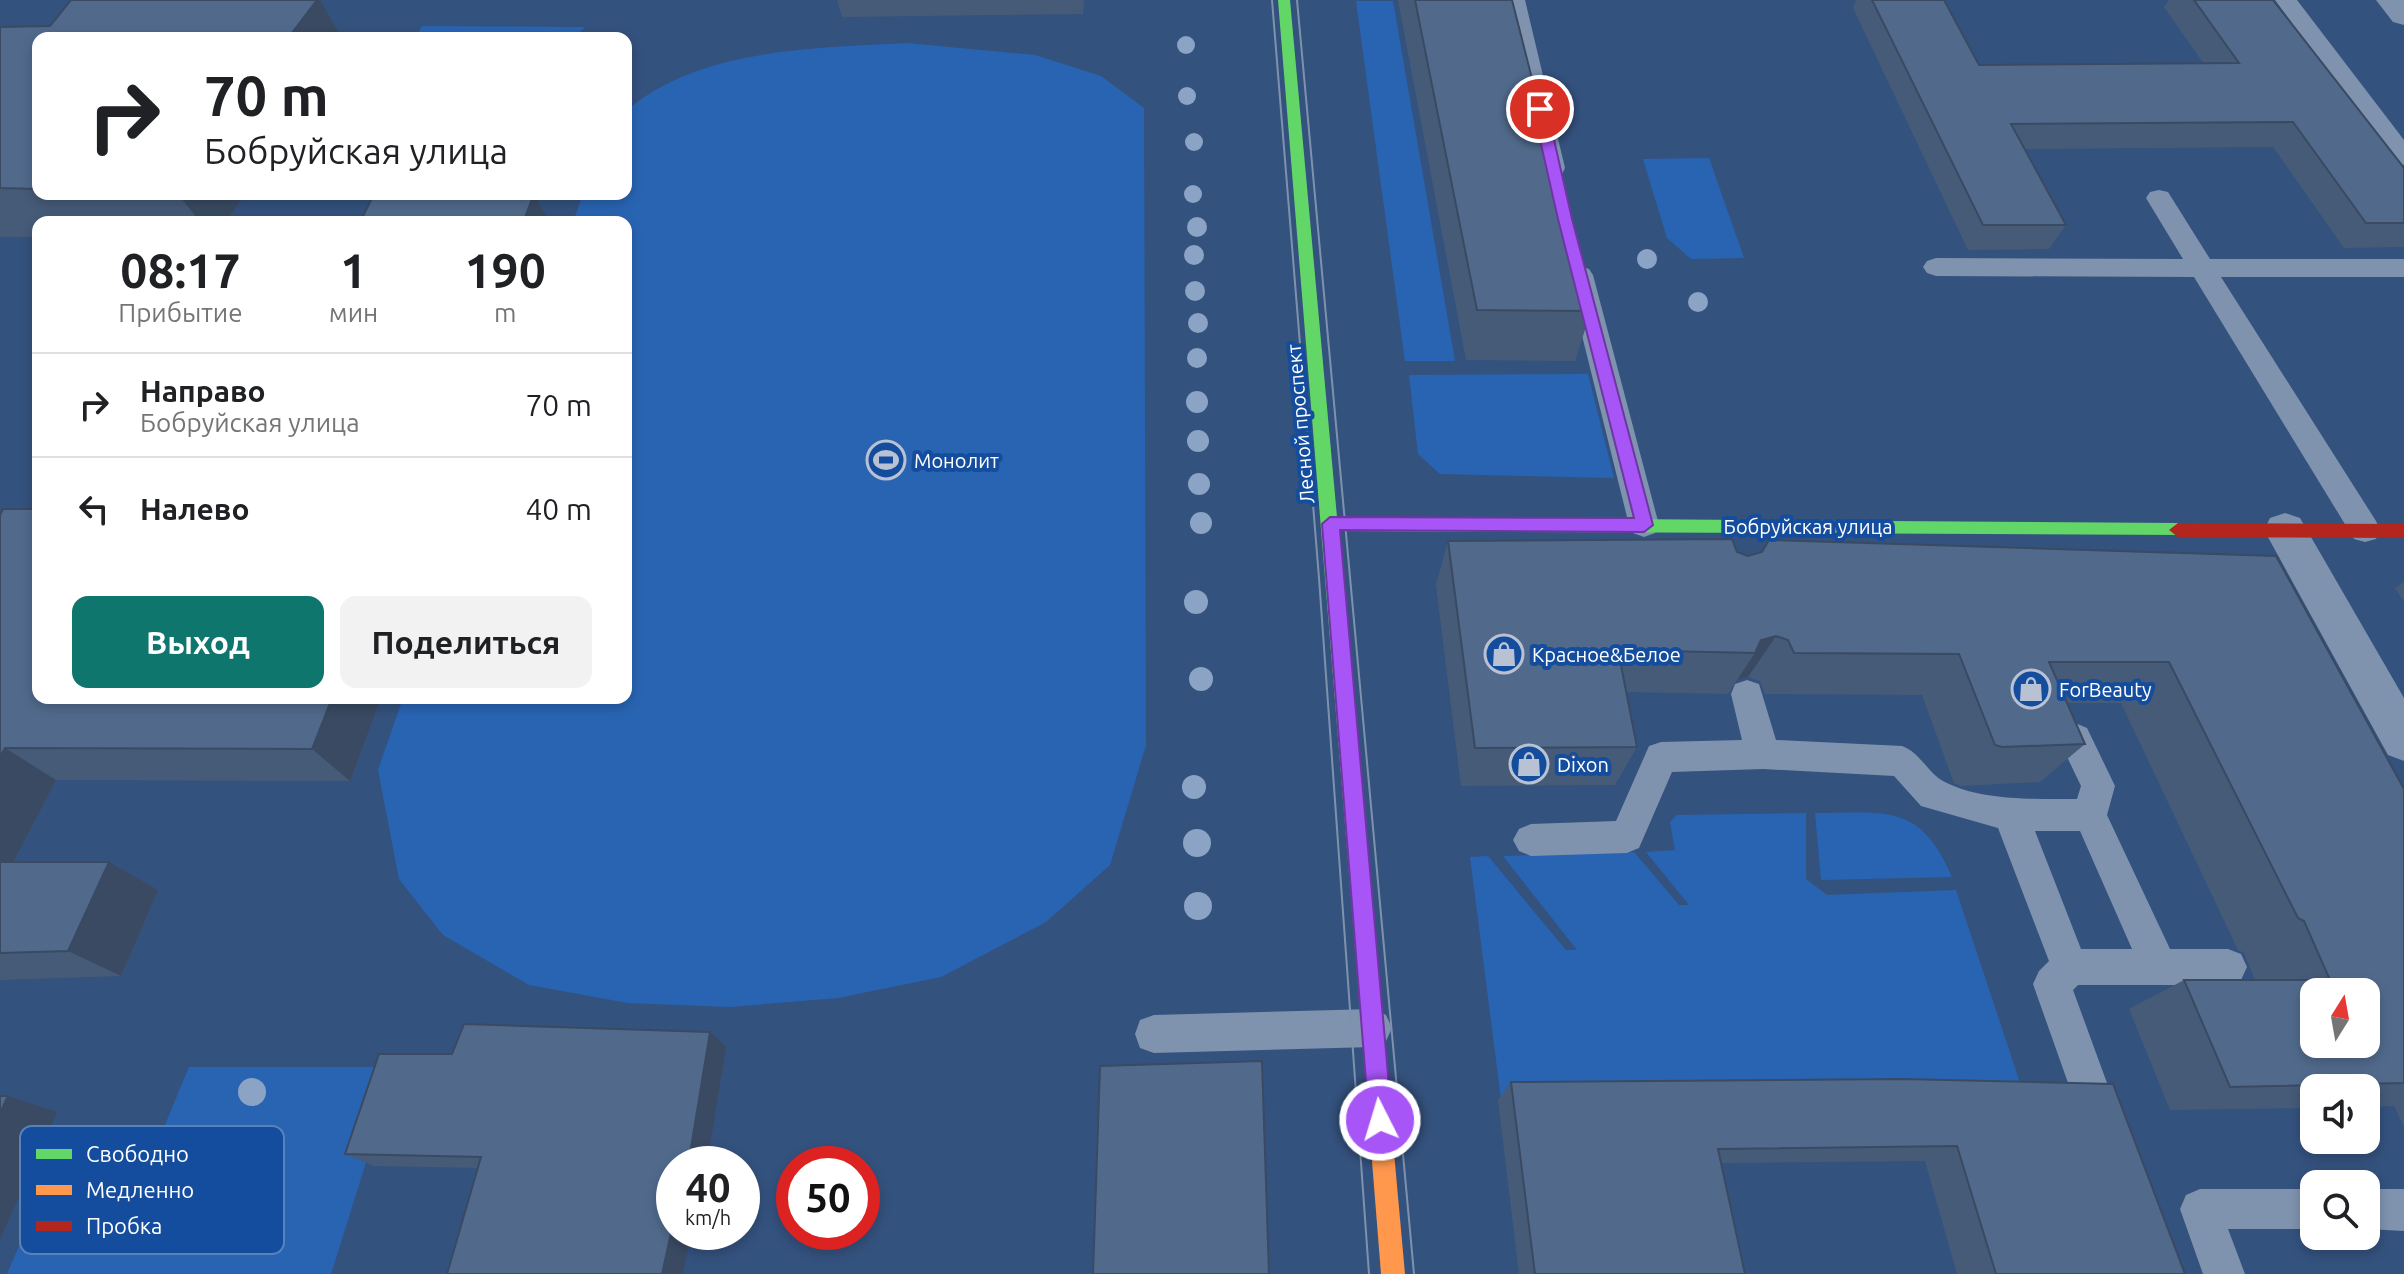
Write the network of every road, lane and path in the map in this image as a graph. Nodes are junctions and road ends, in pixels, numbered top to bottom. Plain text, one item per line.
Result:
1 (1284, 0) edge
2 (1514, 0) edge
3 (2286, 0) edge
4 (2391, 0) edge
5 (2404, 16) edge
6 (2404, 157) edge
7 (1559, 193) edge
8 (2159, 198) dead end
9 (1573, 250) edge
10 (2202, 265) junction
11 (1936, 267) dead end
12 (2404, 268) edge
13 (1330, 524) junction
14 (1644, 525) junction
15 (1710, 526) junction
16 (2285, 530) junction
17 (2365, 530) junction
18 (2404, 531) edge
19 (1718, 557) edge
20 (1747, 694) edge
21 (2075, 738) edge
22 (2404, 741) edge
23 (1763, 754) junction
24 (2011, 815) junction
25 (2090, 815) junction
26 (1531, 840) dead end
27 (2159, 966) junction
28 (2070, 967) junction
29 (2228, 967) dead end
30 (1373, 1028) junction
31 (1154, 1034) dead end
32 (2087, 1083) edge
33 (2300, 1209) edge
34 (2380, 1209) edge
35 (2404, 1210) edge
36 (1393, 1274) edge
37 (2224, 1274) edge

1 - 13 main road, Лесной проспект
2 - 7 lane
3 - 6 lane
4 - 5 street
8 - 10 lane
9 - 14 lane
10 - 11 lane
10 - 12 lane
10 - 17 lane
13 - 14 main road, Бобруйская улица
13 - 30 main road, Лесной проспект
14 - 15 main road, Бобруйская улица
15 - 16 main road, Бобруйская улица
15 - 19 lane
16 - 17 main road, Бобруйская улица
16 - 22 street
17 - 18 main road, Бобруйская улица
20 - 23 lane
21 - 25 lane
23 - 24 lane
23 - 26 lane
24 - 25 lane
24 - 28 lane
25 - 27 lane
27 - 28 lane
27 - 29 lane
28 - 32 lane
30 - 31 lane
30 - 36 main road, Лесной проспект
33 - 37 lane
34 - 35 lane

